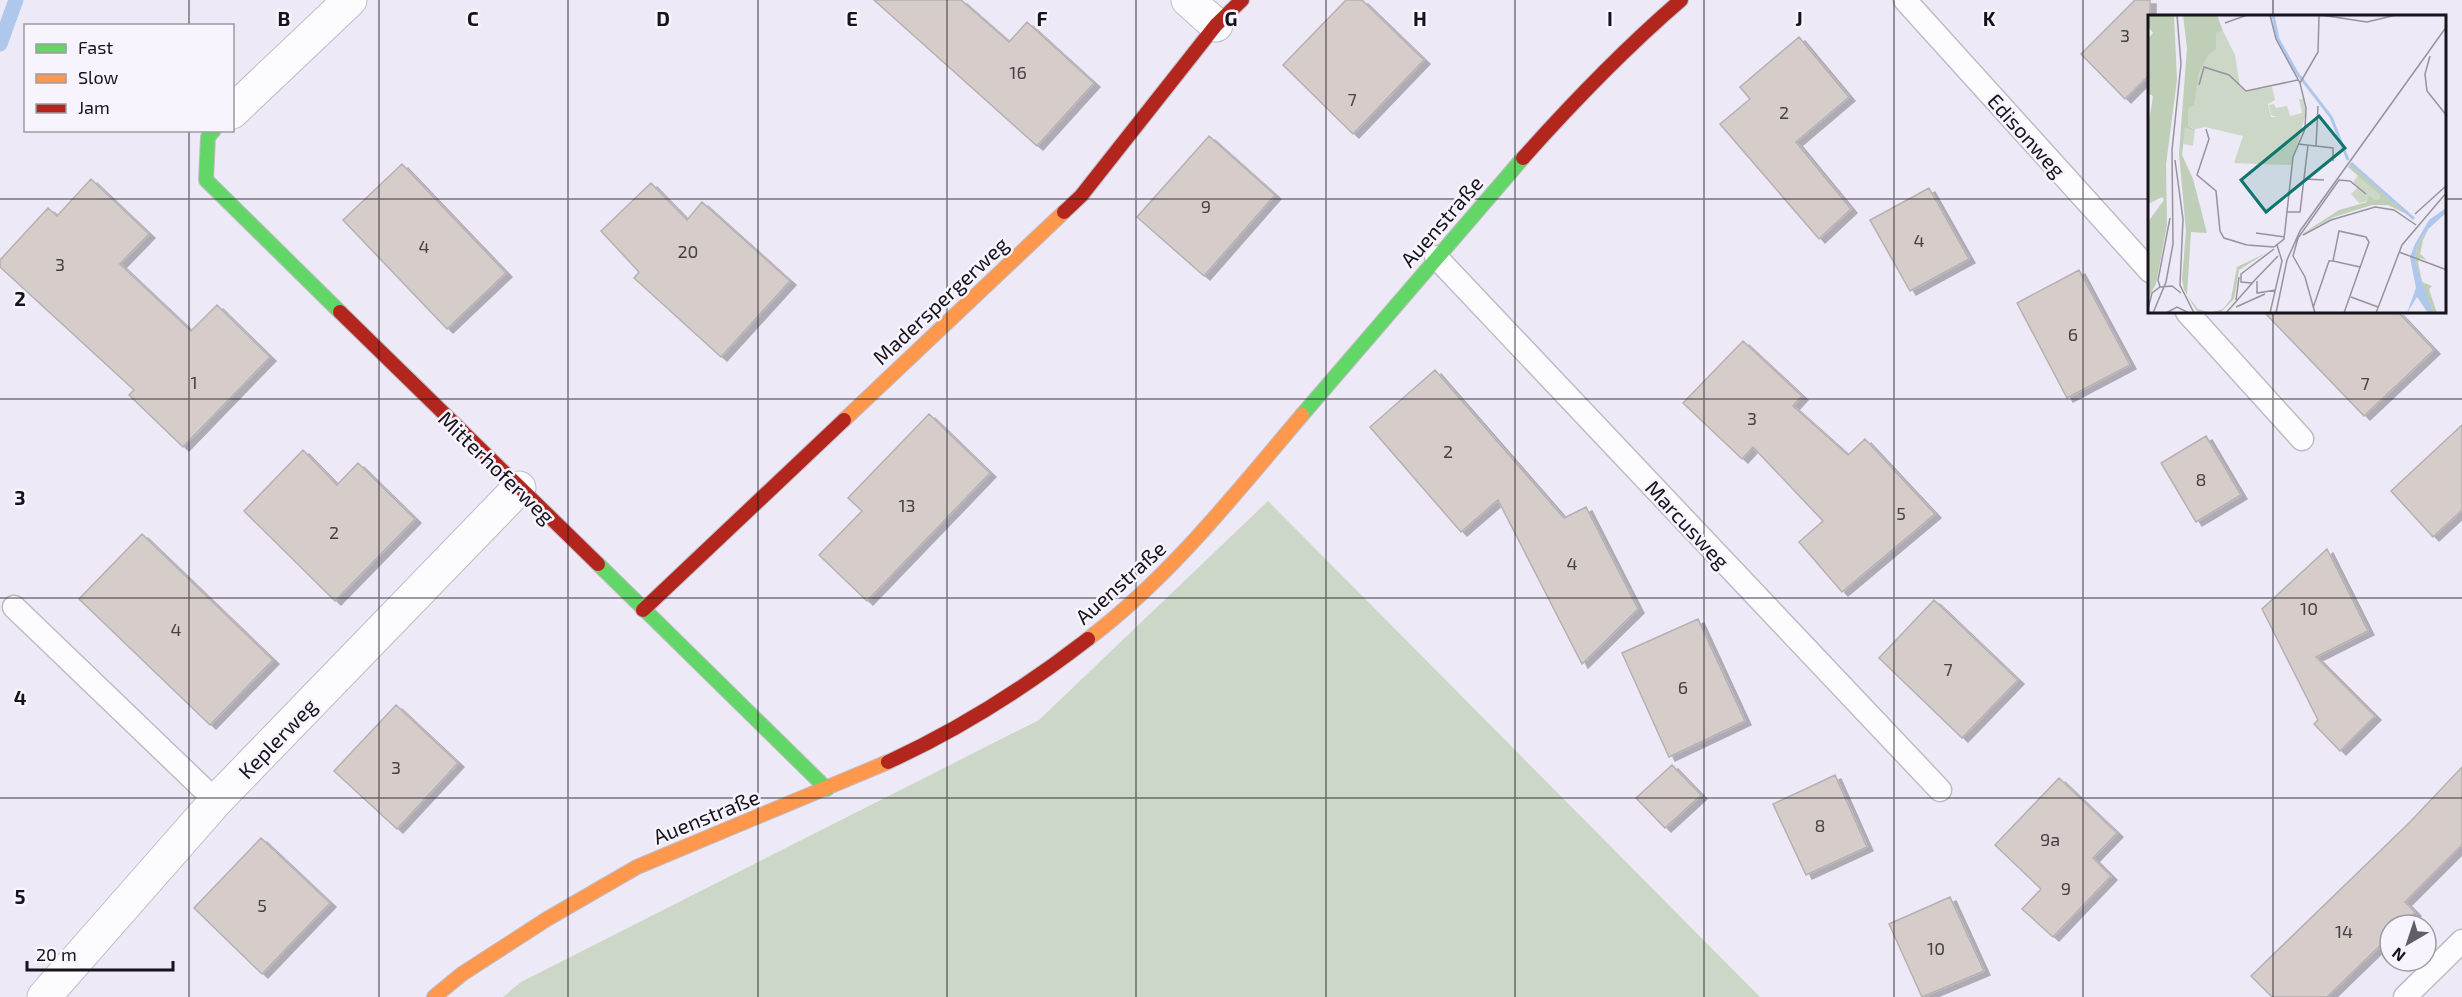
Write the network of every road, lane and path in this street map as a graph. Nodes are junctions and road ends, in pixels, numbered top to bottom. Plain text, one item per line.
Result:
1 (350, 0) edge
2 (1188, 0) edge
3 (1242, 0) edge
4 (1681, 0) edge
5 (1905, 0) edge
6 (1216, 26) junction
7 (234, 110) edge
8 (212, 132) edge
9 (1436, 258) junction
10 (2148, 269) edge
11 (2189, 314) edge
12 (2302, 439) dead end
13 (519, 488) junction
14 (14, 607) dead end
15 (643, 610) junction
16 (827, 789) junction
17 (1940, 790) dead end
18 (216, 801) junction
19 (2462, 941) edge
20 (44, 997) edge
21 (434, 997) edge
22 (2405, 997) edge

1 - 7 street
2 - 6 street
3 - 6 street, Maderspergerweg
4 - 9 street, Auenstraße
5 - 10 lane, Edisonweg
6 - 15 street, Maderspergerweg
8 - 13 street, Mitterhoferweg
9 - 16 street, Auenstraße
9 - 17 lane, Marcusweg
11 - 12 lane
13 - 15 street, Mitterhoferweg
13 - 18 street, Keplerweg
14 - 18 lane
15 - 16 street, Mitterhoferweg
16 - 21 street, Auenstraße
18 - 20 street, Keplerweg
19 - 22 lane

